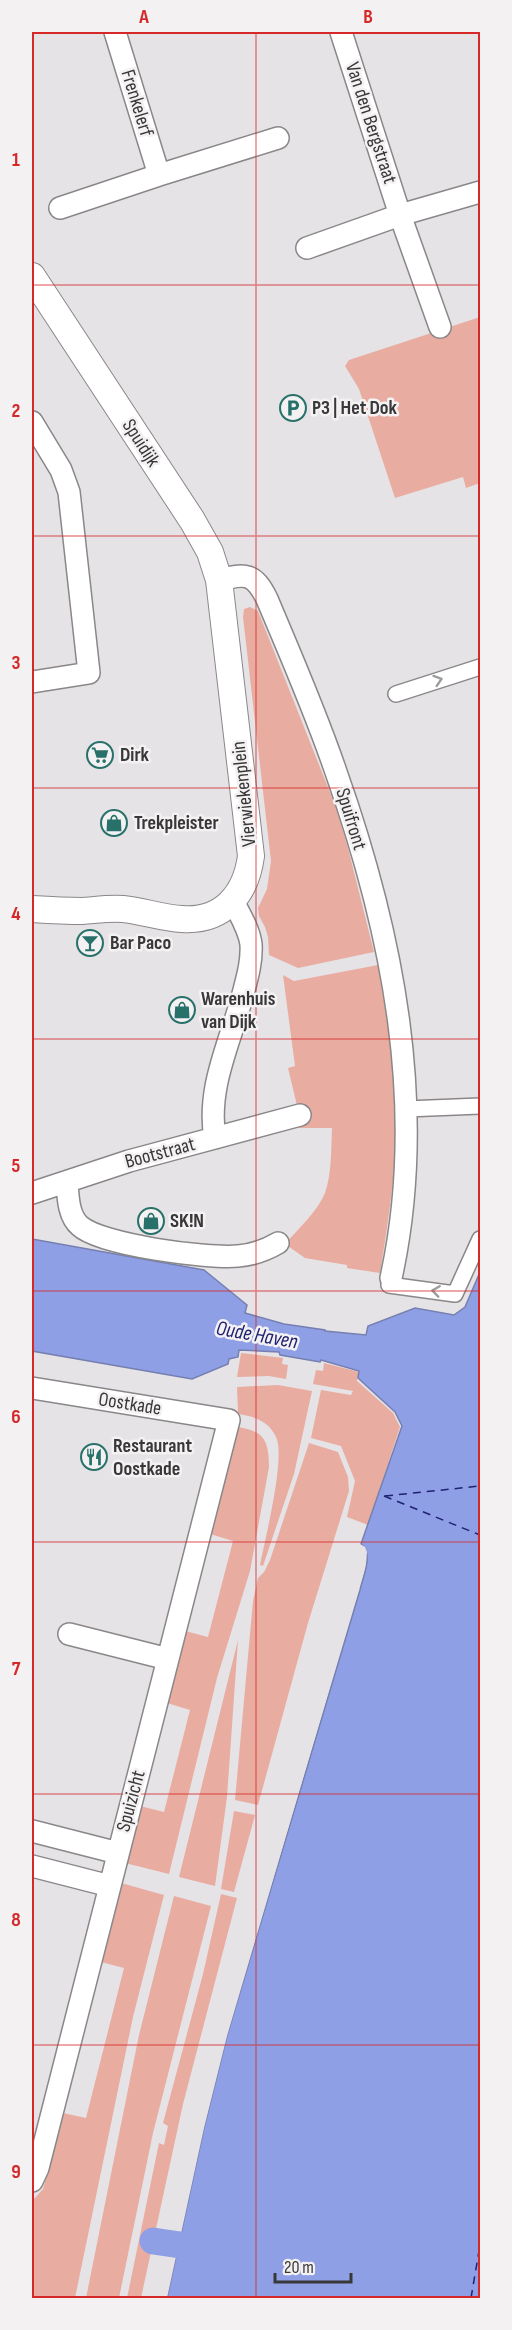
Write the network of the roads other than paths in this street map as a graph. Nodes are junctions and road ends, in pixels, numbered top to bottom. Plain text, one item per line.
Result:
1 (115, 32) edge
2 (341, 32) edge
3 (278, 138) dead end
4 (159, 175) junction
5 (480, 192) edge
6 (60, 208) dead end
7 (400, 215) junction
8 (307, 248) dead end
9 (32, 276) edge
10 (440, 327) dead end
11 (32, 422) edge
12 (219, 580) junction
13 (224, 620) joint
14 (480, 667) edge
15 (32, 682) edge
16 (396, 694) dead end
17 (233, 901) junction
18 (32, 909) edge
19 (480, 1106) edge
20 (406, 1109) junction
21 (300, 1115) dead end
22 (215, 1138) junction
23 (67, 1182) junction
24 (32, 1193) edge
25 (480, 1239) edge
26 (278, 1243) dead end
27 (391, 1278) joint
28 (32, 1388) edge
29 (229, 1420) joint
30 (69, 1634) dead end
31 (168, 1659) junction
32 (32, 1831) edge
33 (118, 1853) junction
34 (32, 1866) edge
35 (110, 1886) junction
36 (32, 2181) edge

1 - 4 street, Frenkelerf
2 - 7 street, Van den Bergstraat
3 - 4 street
4 - 6 street
5 - 7 street
7 - 8 street
7 - 10 street, Van den Bergstraat
9 - 12 street, Spuidijk
11 - 15 street
12 - 13 street, Spuidijk
12 - 20 street, Spuifront
13 - 17 street, Vierwiekenplein
16 -> 14 street
17 - 18 street
17 - 22 street, Bootstraat
19 - 20 street
20 - 27 street, Spuifront
21 - 22 street, Bootstraat
22 - 23 street, Bootstraat
23 - 24 street, Bootstraat
23 - 26 street
25 -> 27 street, Spuifront
28 - 29 street, Oostkade
29 - 31 street, Spuizicht
30 - 31 street
31 - 33 street, Spuizicht
32 - 33 street
33 - 35 street, Spuizicht
34 - 35 street
35 - 36 street, Spuizicht

